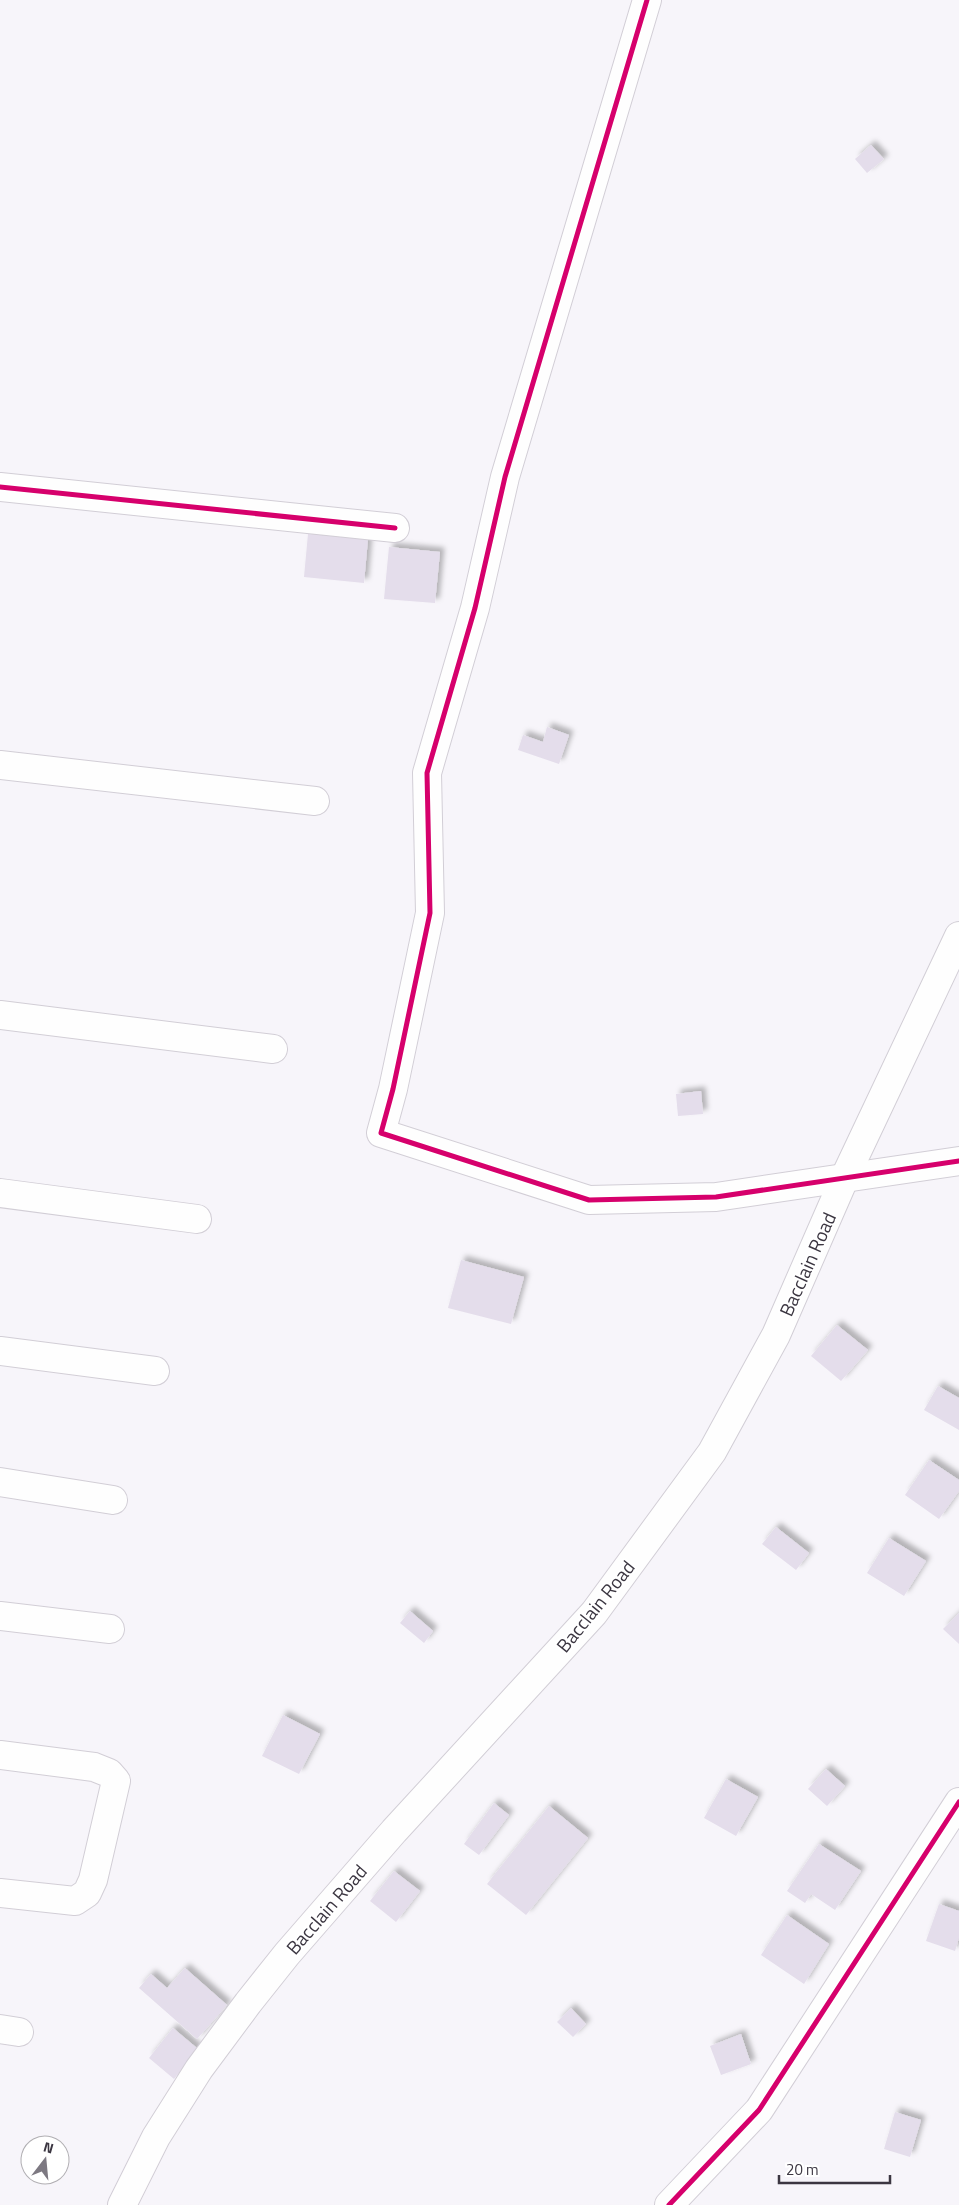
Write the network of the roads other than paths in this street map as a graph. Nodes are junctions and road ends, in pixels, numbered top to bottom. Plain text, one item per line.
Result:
1 (647, 0) edge
2 (0, 487) edge
3 (395, 528) dead end
4 (0, 765) edge
5 (315, 801) dead end
6 (959, 936) edge
7 (0, 1015) edge
8 (273, 1049) dead end
9 (959, 1161) edge
10 (845, 1177) junction
11 (0, 1193) edge
12 (197, 1218) dead end
13 (0, 1351) edge
14 (155, 1371) dead end
15 (0, 1482) edge
16 (113, 1500) dead end
17 (0, 1616) edge
18 (110, 1629) dead end
19 (0, 1755) edge
20 (959, 1802) edge
21 (0, 1893) edge
22 (122, 2205) edge
23 (670, 2205) edge

1 - 10 street
2 - 3 street
4 - 5 street
6 - 10 street, Bacclain Road
7 - 8 street
9 - 10 street
10 - 22 street, Bacclain Road
11 - 12 street
13 - 14 street
15 - 16 street
17 - 18 street
19 - 21 street
20 - 23 street

